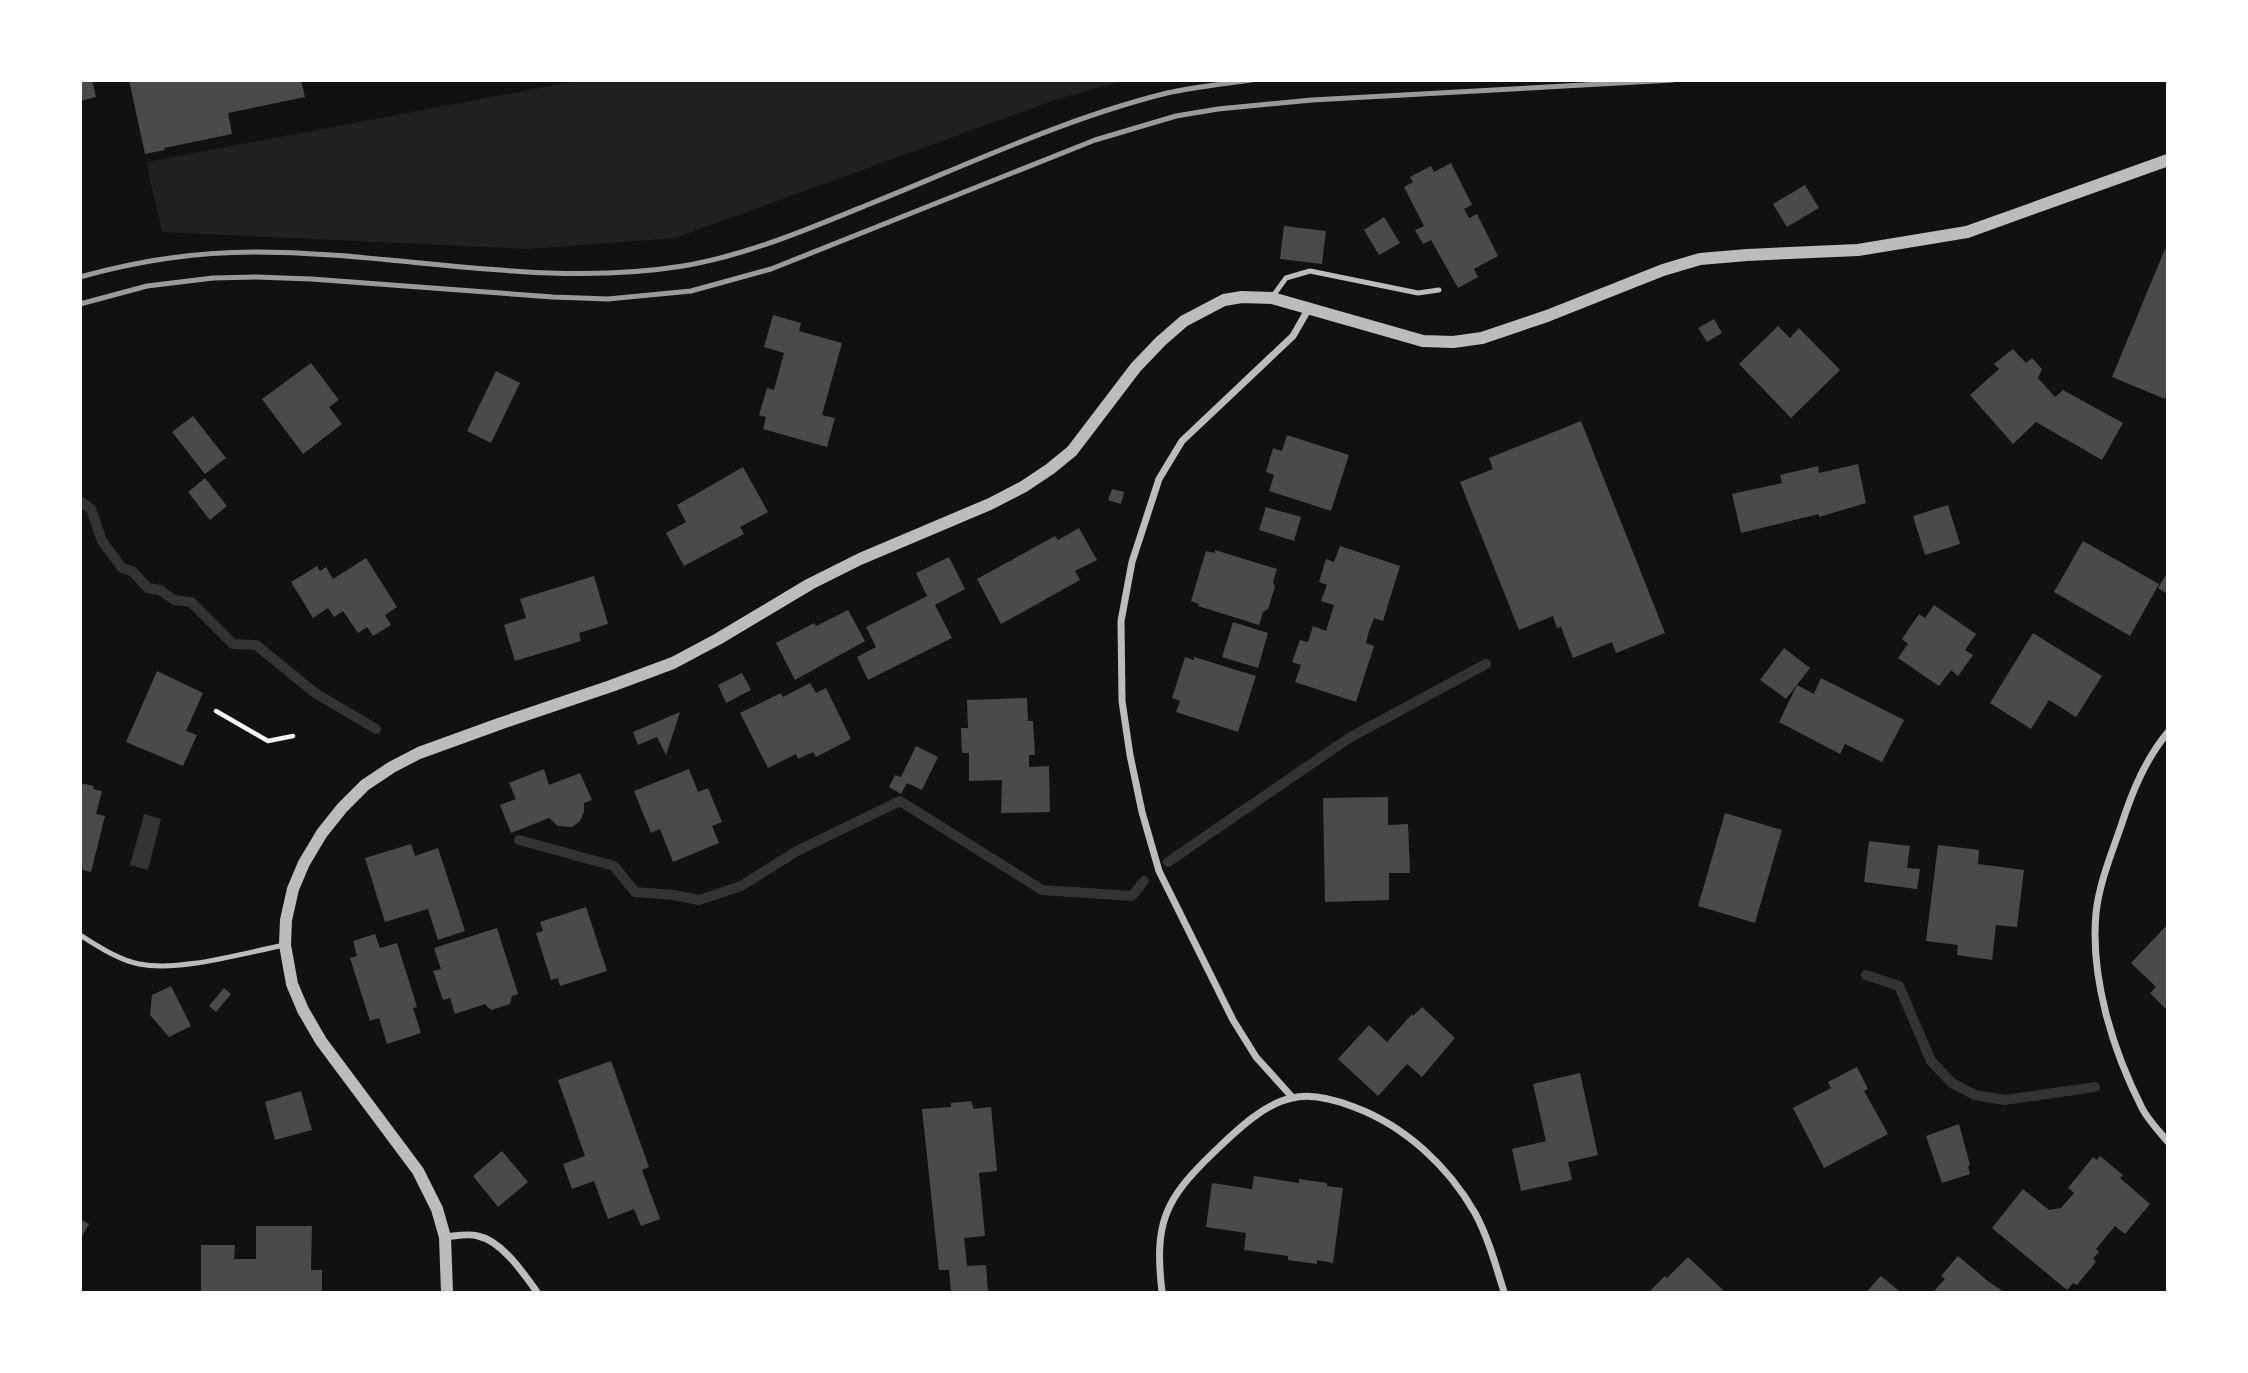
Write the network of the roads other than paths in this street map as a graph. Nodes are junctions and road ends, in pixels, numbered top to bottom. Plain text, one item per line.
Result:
1 (2168, 160) edge
2 (1439, 290) dead end
3 (1272, 298) junction
4 (1309, 308) junction
5 (2168, 732) edge
6 (80, 935) edge
7 (285, 945) junction
8 (1292, 1097) junction
9 (2168, 1142) edge
10 (445, 1237) junction
11 (447, 1293) edge
12 (537, 1293) edge
13 (1162, 1293) edge
14 (1504, 1293) edge

1 - 4 street
2 - 3 lane
3 - 4 street
3 - 7 street
4 - 8 street
5 - 9 street
6 - 7 lane
7 - 10 street
8 - 13 street
8 - 14 street
10 - 11 street
10 - 12 street

